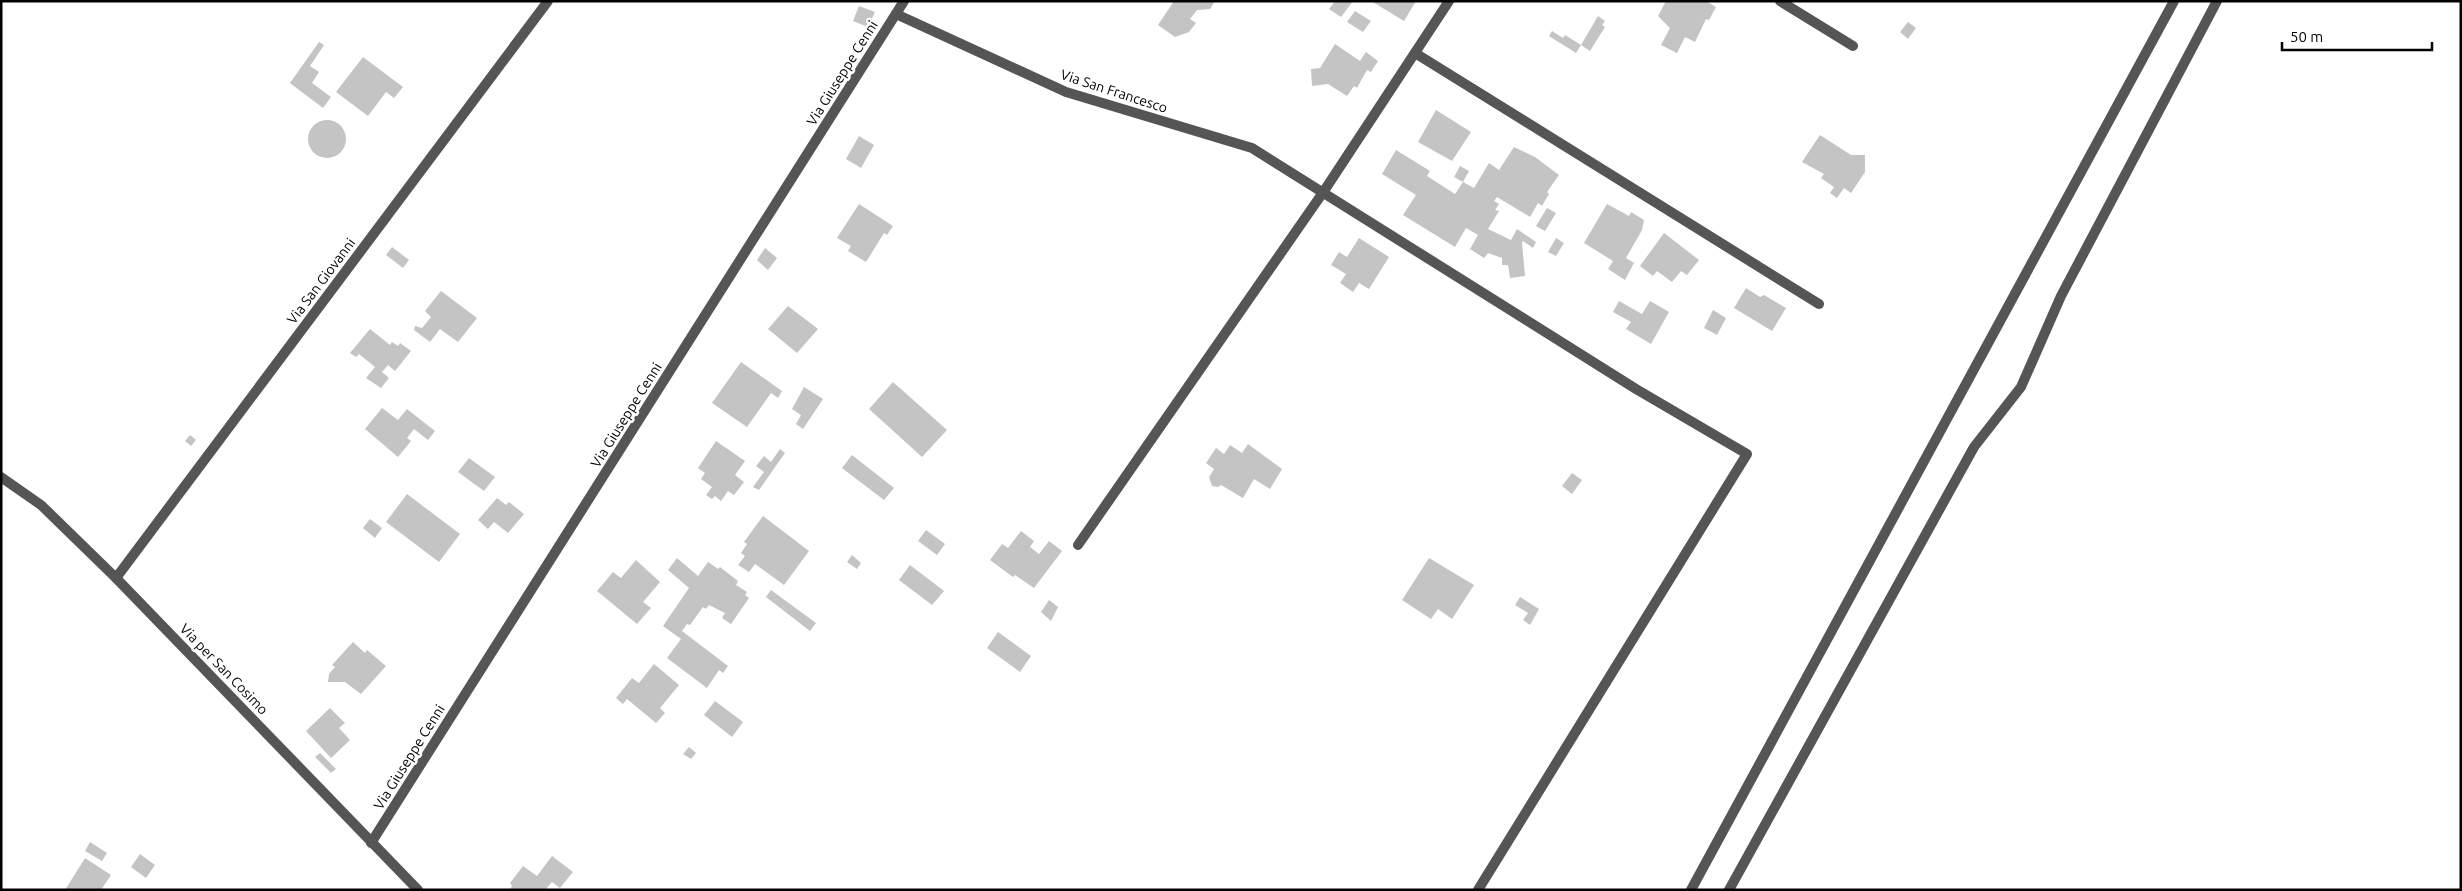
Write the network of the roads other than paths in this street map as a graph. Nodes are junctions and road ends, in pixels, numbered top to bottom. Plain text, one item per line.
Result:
1 (548, 1) edge
2 (904, 1) edge
3 (1449, 1) edge
4 (1780, 1) edge
5 (2174, 1) edge
6 (2217, 1) edge
7 (896, 14) junction
8 (1853, 46) dead end
9 (1415, 54) junction
10 (1324, 192) junction
11 (1819, 304) dead end
12 (1, 477) edge
13 (1078, 545) dead end
14 (116, 578) junction
15 (371, 843) junction
16 (418, 890) edge
17 (1478, 890) edge
18 (1691, 890) edge
19 (1729, 890) edge

1 - 14 street, Via San Giovanni
2 - 7 street, Via Giuseppe Cenni
3 - 9 street
4 - 8 street
5 - 18 street
6 - 19 street
7 - 10 street, Via San Francesco
7 - 15 street, Via Giuseppe Cenni
9 - 10 street
9 - 11 street
10 - 13 street
10 - 17 street, Via San Francesco
12 - 14 street, Via per San Cosimo
14 - 15 street, Via per San Cosimo
15 - 16 street, Via per San Cosimo

